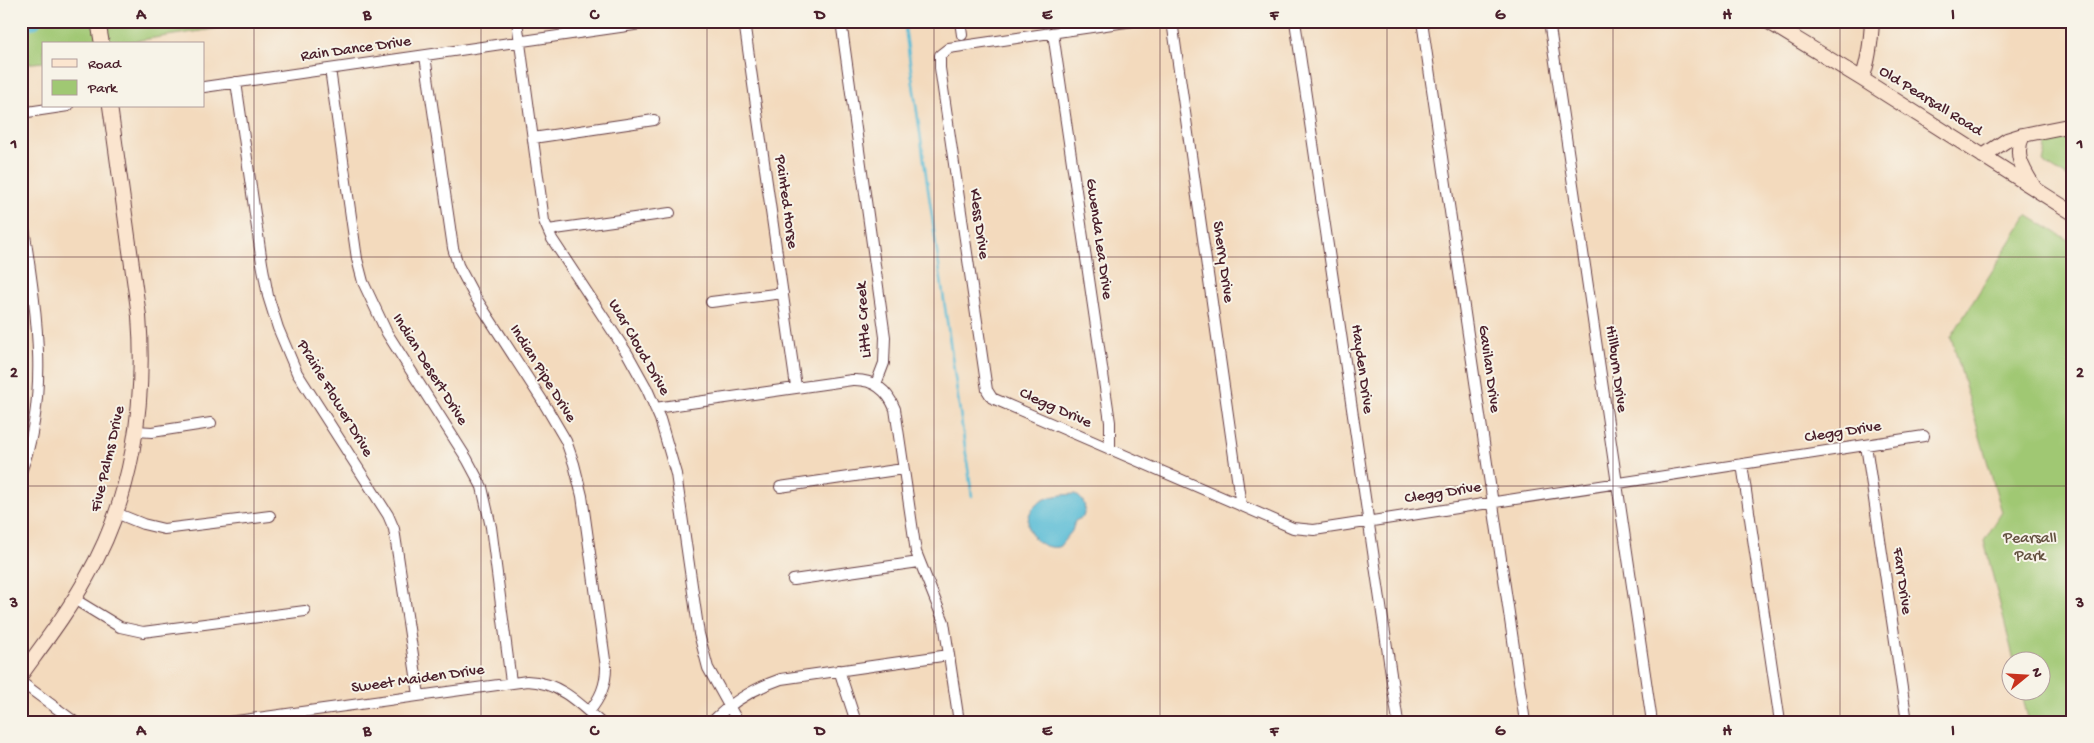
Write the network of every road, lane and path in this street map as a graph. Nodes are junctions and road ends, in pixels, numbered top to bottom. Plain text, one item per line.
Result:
1 (98, 21) edge
2 (517, 21) edge
3 (662, 21) edge
4 (744, 21) edge
5 (841, 21) edge
6 (960, 21) edge
7 (1133, 21) edge
8 (1172, 21) edge
9 (1295, 21) edge
10 (1422, 21) edge
11 (1549, 21) edge
12 (1767, 21) edge
13 (1872, 21) edge
14 (1053, 33) junction
15 (962, 35) dead end
16 (102, 42) edge
17 (520, 42) junction
18 (426, 56) junction
19 (330, 69) junction
20 (1862, 79) junction
21 (236, 82) junction
22 (205, 87) edge
23 (55, 108) edge
24 (110, 108) edge
25 (21, 113) edge
26 (654, 120) dead end
27 (2073, 125) edge
28 (2023, 134) junction
29 (533, 138) junction
30 (1983, 156) junction
31 (2036, 190) junction
32 (21, 207) edge
33 (670, 213) dead end
34 (2073, 213) edge
35 (548, 230) junction
36 (783, 293) junction
37 (711, 302) dead end
38 (876, 384) junction
39 (796, 387) junction
40 (990, 395) joint
41 (655, 408) junction
42 (211, 423) dead end
43 (136, 431) junction
44 (1924, 436) dead end
45 (1866, 445) junction
46 (1110, 450) junction
47 (1742, 464) junction
48 (903, 469) junction
49 (21, 472) edge
50 (1616, 483) junction
51 (780, 487) dead end
52 (1492, 502) junction
53 (1241, 506) junction
54 (116, 513) junction
55 (270, 516) dead end
56 (1368, 521) junction
57 (919, 562) junction
58 (793, 580) dead end
59 (74, 599) junction
60 (305, 611) dead end
61 (949, 654) junction
62 (839, 670) junction
63 (22, 675) edge
64 (511, 682) junction
65 (419, 695) junction
66 (730, 706) junction
67 (589, 712) junction
68 (75, 722) edge
69 (229, 722) edge
70 (600, 722) edge
71 (712, 722) edge
72 (738, 722) edge
73 (856, 722) edge
74 (959, 722) edge
75 (1398, 722) edge
76 (1525, 722) edge
77 (1652, 722) edge
78 (1780, 722) edge
79 (1907, 722) edge

1 - 16 street
2 - 17 street, War Cloud Drive
3 - 17 street, Rain Dance Drive
4 - 36 street, Painted Horse
5 - 38 street, Little Creek
6 - 15 street
7 - 14 street
8 - 53 street, Sherry Drive
9 - 56 street, Hayden Drive
10 - 52 street, Gavilan Drive
11 - 50 street, Hillburn Drive
12 - 20 street, Old Pearsall Road
13 - 20 street
14 - 40 street, Kless Drive
14 - 46 street, Gwenda Lea Drive
17 - 18 street, Rain Dance Drive
17 - 29 street, War Cloud Drive
18 - 19 street, Rain Dance Drive
18 - 67 street, Indian Pipe Drive
19 - 21 street, Rain Dance Drive
19 - 64 street, Indian Desert Drive
20 - 30 street, Old Pearsall Road
21 - 22 street, Rain Dance Drive
21 - 65 street, Prairie Flower Drive
23 - 25 street
24 - 43 street, Five Palms Drive
26 - 29 street
27 - 28 street
28 - 30 street
28 - 31 street
29 - 35 street, War Cloud Drive
30 - 31 street, Old Pearsall Road
31 - 34 street, Old Pearsall Road
32 - 49 street
33 - 35 street
35 - 41 street, War Cloud Drive
36 - 37 street
36 - 39 street, Painted Horse
38 - 39 street
38 - 48 street
39 - 41 street
40 - 46 street, Clegg Drive
41 - 66 street, War Cloud Drive
42 - 43 street
43 - 54 street, Five Palms Drive
44 - 45 street, Clegg Drive
45 - 47 street, Clegg Drive
45 - 79 street, Farr Drive
46 - 53 street, Clegg Drive
47 - 50 street, Clegg Drive
47 - 78 street
48 - 51 street
48 - 57 street
50 - 52 street, Clegg Drive
50 - 77 street, Hillburn Drive
52 - 56 street, Clegg Drive
52 - 76 street, Gavilan Drive
53 - 56 street, Clegg Drive
54 - 55 street
54 - 59 street, Five Palms Drive
56 - 75 street, Hayden Drive
57 - 58 street
57 - 61 street
59 - 60 street
59 - 63 street, Five Palms Drive
61 - 62 street
61 - 74 street
62 - 66 street
62 - 73 street
63 - 68 street
64 - 65 street, Sweet Maiden Drive
64 - 67 street, Sweet Maiden Drive
65 - 69 street, Sweet Maiden Drive
66 - 71 street
66 - 72 street, War Cloud Drive
67 - 70 street, Sweet Maiden Drive

